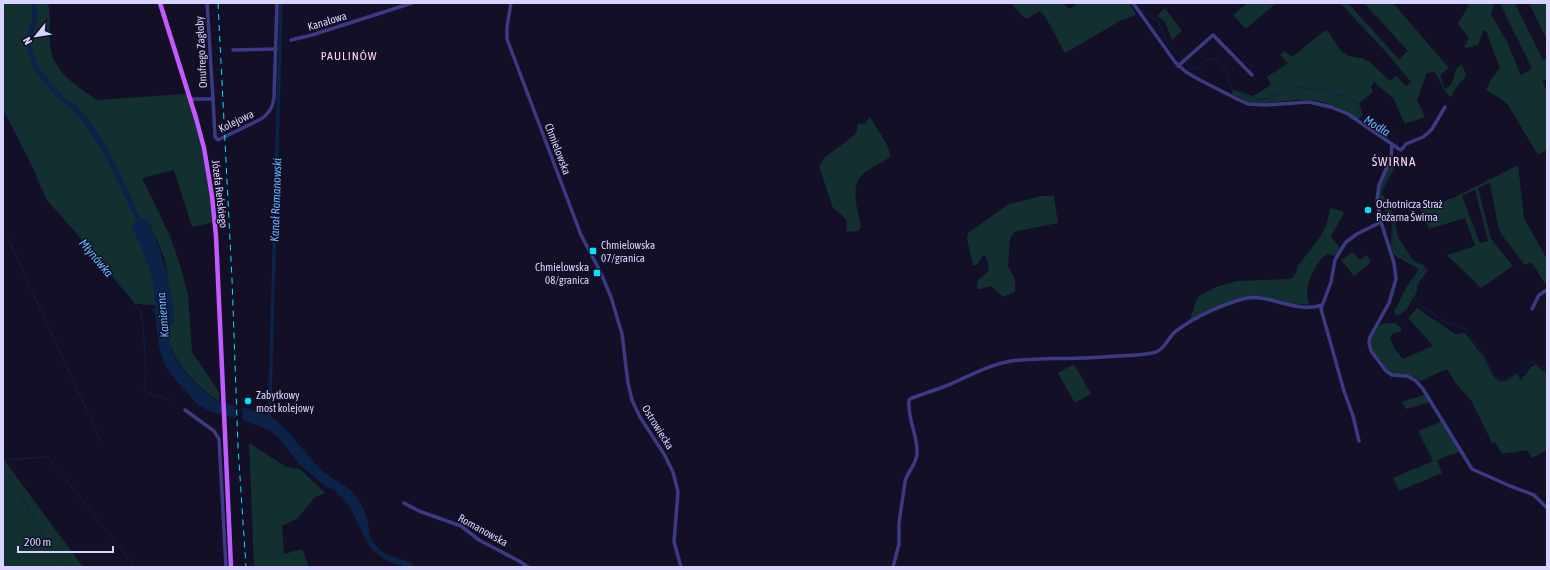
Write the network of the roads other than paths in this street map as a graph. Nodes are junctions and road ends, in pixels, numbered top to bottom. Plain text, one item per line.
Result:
1 (160, 3) edge
2 (208, 3) edge
3 (277, 3) edge
4 (412, 3) edge
5 (511, 3) edge
6 (1132, 3) edge
7 (291, 40) dead end
8 (276, 49) junction
9 (233, 50) dead end
10 (1178, 66) junction
11 (1252, 75) dead end
12 (191, 99) junction
13 (213, 99) junction
14 (1444, 107) dead end
15 (216, 139) joint
16 (1397, 147) junction
17 (1381, 222) junction
18 (1547, 290) edge
19 (611, 297) joint
20 (1322, 305) junction
21 (1532, 309) dead end
22 (185, 410) dead end
23 (1359, 440) dead end
24 (404, 504) dead end
25 (1547, 508) edge
26 (226, 567) edge
27 (232, 567) edge
28 (528, 567) edge
29 (680, 567) edge
30 (893, 567) edge

1 - 12 main road, Józefa Reńskiego
2 - 13 street, Onufrego Zagłoby
3 - 8 street, Kolejowa
4 - 7 street, Kanałowa
5 - 19 street, Chmielowska
6 - 10 street
8 - 9 street
8 - 15 street, Kolejowa
10 - 11 street
10 - 16 street
12 - 13 street
12 - 27 main road, Józefa Reńskiego
13 - 15 street, Onufrego Zagłoby
14 - 16 street
16 - 17 street
17 - 20 street
17 - 25 street
18 - 21 street
19 - 29 street, Ostrowiecka
20 - 23 street
20 - 30 street
22 - 26 street
24 - 28 street, Romanowska

